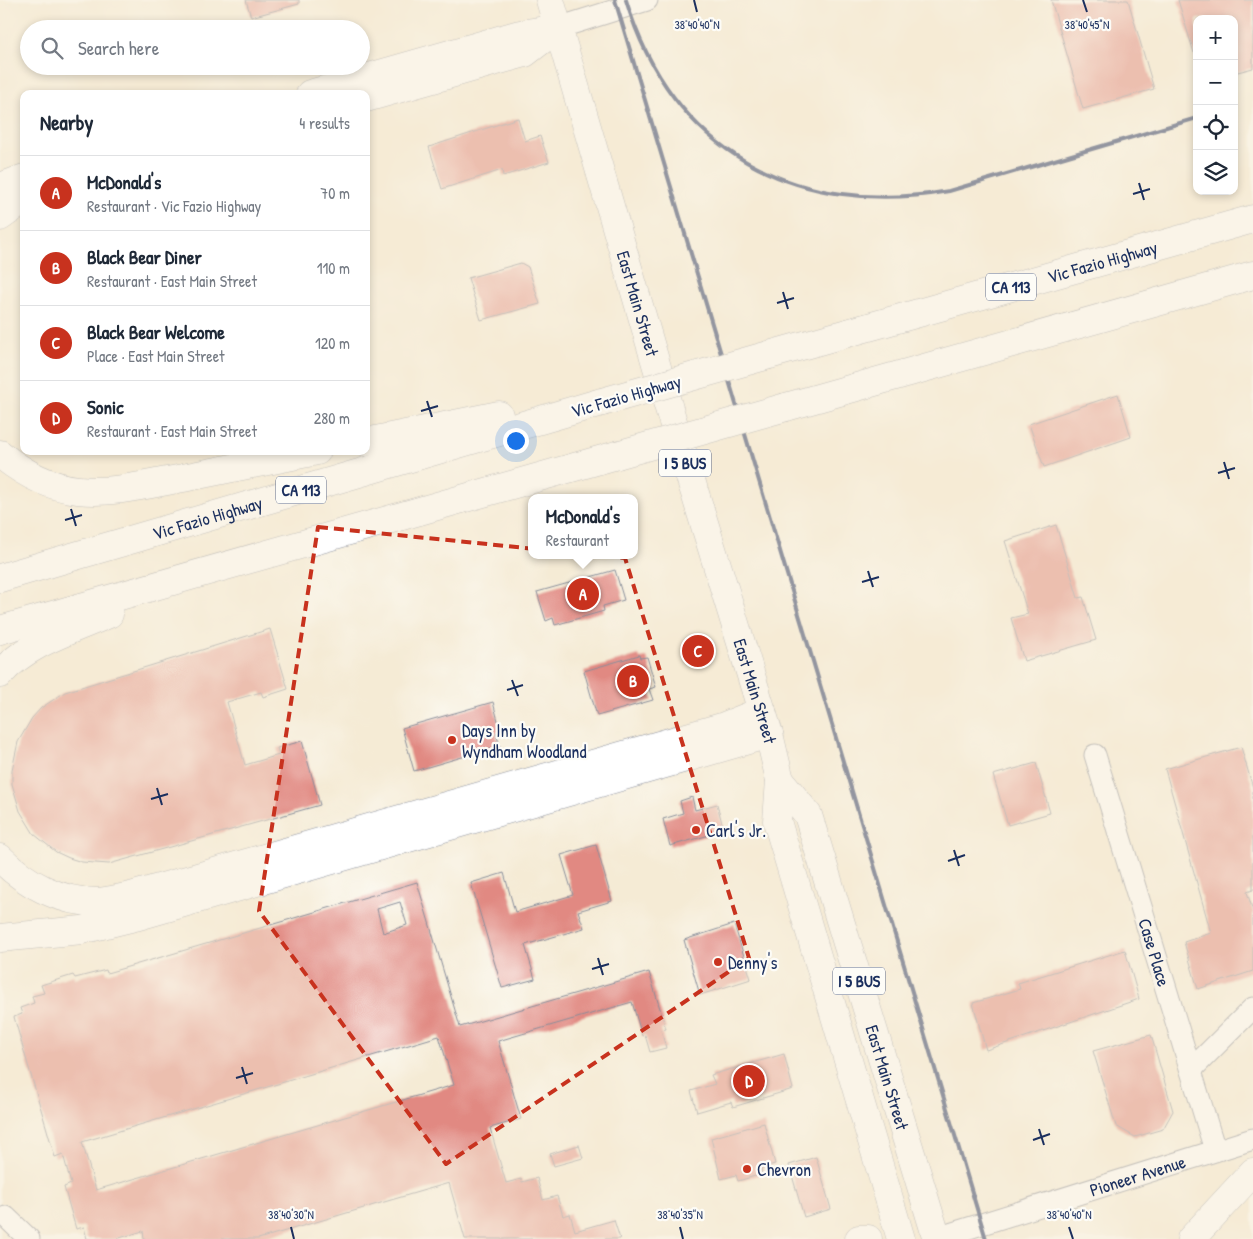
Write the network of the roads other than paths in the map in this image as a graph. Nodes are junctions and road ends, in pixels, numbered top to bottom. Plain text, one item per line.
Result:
1 (550, 0) edge
2 (647, 0) edge
3 (558, 28) junction
4 (324, 90) edge
5 (370, 97) edge
6 (20, 180) edge
7 (0, 187) edge
8 (20, 203) edge
9 (0, 217) edge
10 (1253, 219) edge
11 (1253, 274) edge
12 (602, 402) junction
13 (370, 441) edge
14 (0, 454) edge
15 (297, 455) edge
16 (220, 566) junction
17 (0, 578) edge
18 (0, 630) edge
19 (0, 674) edge
20 (766, 723) junction
21 (1095, 755) dead end
22 (780, 780) junction
23 (0, 858) edge
24 (799, 892) junction
25 (0, 938) edge
26 (858, 976) junction
27 (1253, 1008) edge
28 (1191, 1070) junction
29 (1253, 1139) edge
30 (1215, 1150) junction
31 (1253, 1172) edge
32 (6, 1217) dead end
33 (29, 1239) edge
34 (860, 1239) edge
35 (868, 1239) edge
36 (901, 1239) edge
37 (936, 1239) edge
38 (1191, 1239) edge

1 - 3 main road, East Main Street / I 5 BUS
2 - 3 street
3 - 4 main road
3 - 5 main road
3 - 20 main road, East Main Street / I 5 BUS
6 - 7 main road
8 - 9 main road
10 - 12 main road, Vic Fazio Highway / CA 113, bridge
11 - 16 main road, bridge
12 - 13 main road
12 - 17 main road, Vic Fazio Highway / CA 113
14 - 15 main road
16 - 18 main road
16 - 19 main road
20 - 22 main road, East Main Street / I 5 BUS
20 - 23 main road
20 - 25 main road
21 - 28 street, Case Place
22 - 24 main road, East Main Street / I 5 BUS
22 - 26 main road, East Main Street / I 5 BUS
24 - 26 main road
24 - 36 main road, East Main Street / I 5 BUS
26 - 37 main road, East Main Street / I 5 BUS
27 - 28 street
28 - 30 street, Case Place
29 - 30 street, Pioneer Avenue
30 - 37 street, Pioneer Avenue
31 - 38 main road
32 - 33 street
34 - 35 main road

